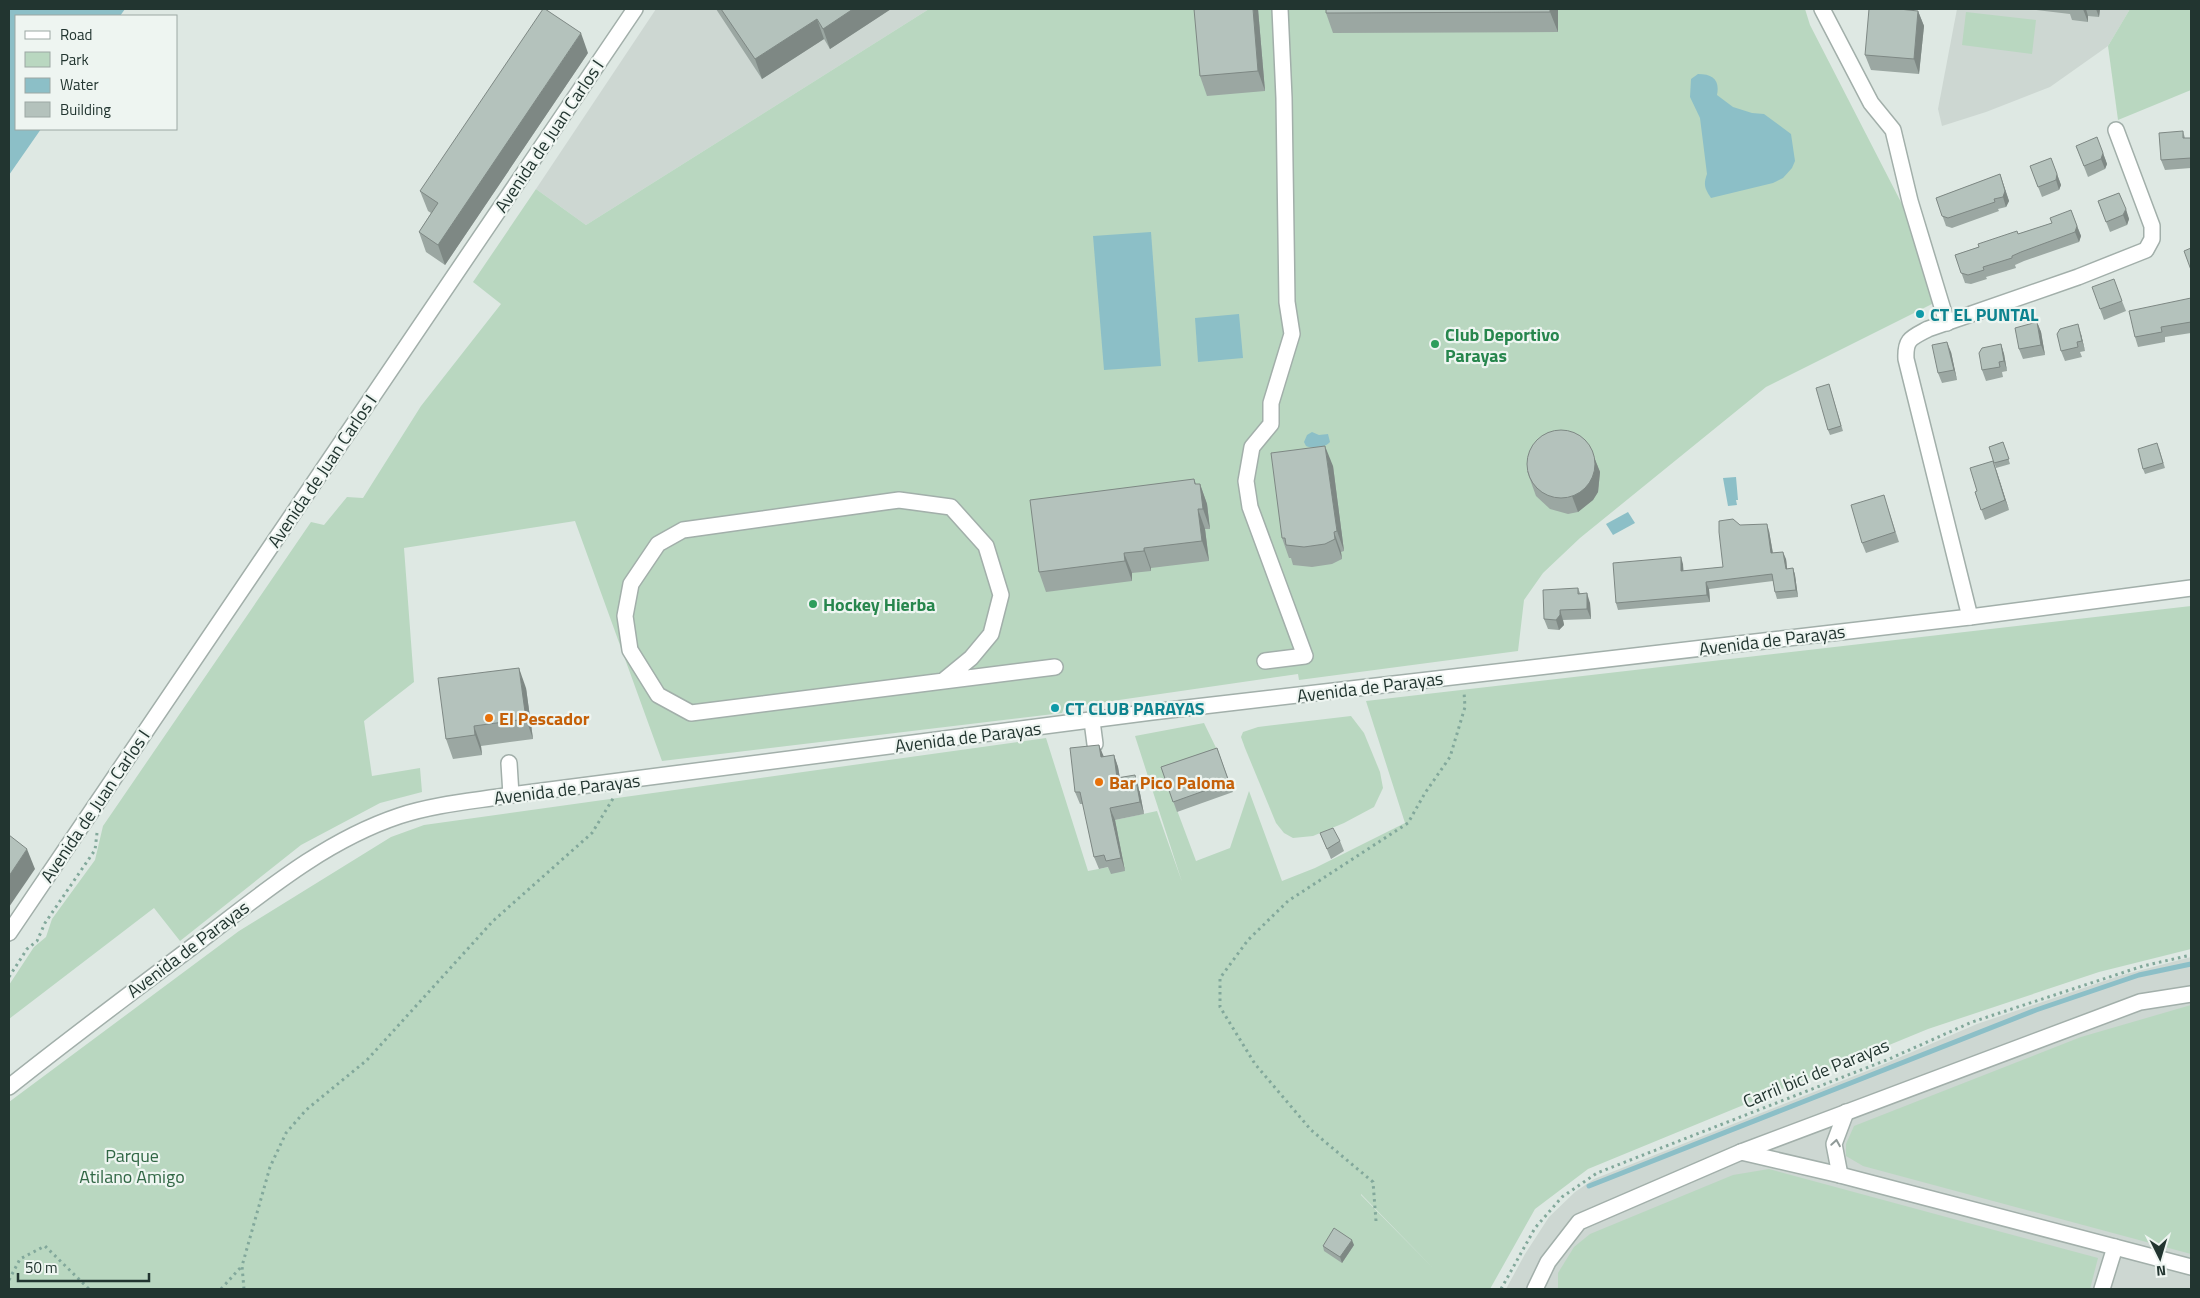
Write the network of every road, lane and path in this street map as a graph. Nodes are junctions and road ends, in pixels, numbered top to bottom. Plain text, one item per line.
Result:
1 (635, 9) edge
2 (1280, 9) edge
3 (1822, 9) edge
4 (2116, 130) dead end
5 (1948, 323) junction
6 (2191, 588) edge
7 (1970, 616) junction
8 (1265, 660) dead end
9 (1055, 667) dead end
10 (1462, 676) junction
11 (943, 681) junction
12 (1092, 721) junction
13 (1095, 744) edge
14 (509, 763) dead end
15 (623, 782) junction
16 (511, 795) junction
17 (9, 933) edge
18 (2191, 955) edge
19 (2191, 994) edge
20 (9, 1088) edge
21 (1846, 1112) junction
22 (1741, 1152) junction
23 (1840, 1175) junction
24 (1376, 1220) dead end
25 (2116, 1247) junction
26 (242, 1266) junction
27 (2191, 1267) edge
28 (9, 1280) edge
29 (89, 1289) edge
30 (221, 1289) edge
31 (244, 1289) edge
32 (1501, 1289) edge
33 (1535, 1289) edge
34 (2102, 1289) edge

1 - 17 street, Avenida de Juan Carlos I
2 - 8 street
3 - 5 street
4 - 5 street
5 - 7 street
6 - 7 street, Avenida de Parayas
7 - 10 street, Avenida de Parayas
9 - 11 street
10 - 12 street, Avenida de Parayas
10 - 24 path
11 - 11 street
12 - 13 street
12 - 15 street, Avenida de Parayas
14 - 16 street
15 - 16 street, Avenida de Parayas
15 - 26 path
16 - 20 street, Avenida de Parayas
18 - 32 path, Carril bici de Parayas
19 - 21 street
21 - 22 street
23 -> 21 street
22 - 23 street
22 - 33 street
23 - 25 street
25 - 27 street
25 - 34 street
26 - 30 path
26 - 31 path
28 - 29 path

